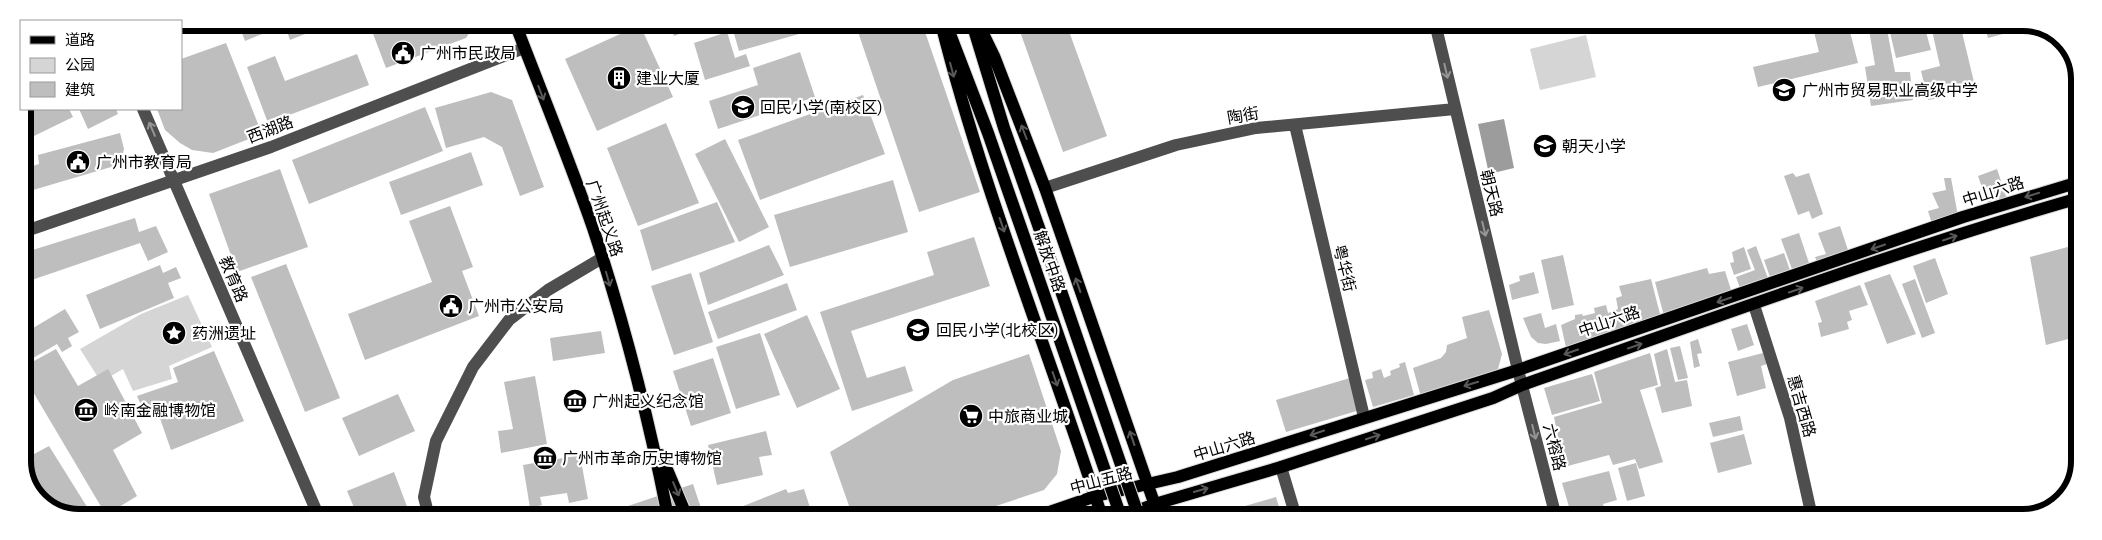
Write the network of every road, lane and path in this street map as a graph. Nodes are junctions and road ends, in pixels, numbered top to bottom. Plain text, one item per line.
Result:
1 (518, 31) edge
2 (943, 31) edge
3 (947, 31) edge
4 (974, 31) edge
5 (982, 31) edge
6 (1438, 31) edge
7 (524, 48) junction
8 (1455, 109) junction
9 (143, 110) edge
10 (1295, 125) junction
11 (174, 180) junction
12 (2071, 184) edge
13 (1045, 188) junction
14 (2071, 200) edge
15 (31, 229) edge
16 (602, 258) junction
17 (1754, 305) junction
18 (1518, 370) junction
19 (1522, 385) junction
20 (1364, 417) junction
21 (651, 429) junction
22 (1281, 467) junction
23 (1148, 484) junction
24 (1096, 496) junction
25 (1155, 504) junction
26 (316, 509) edge
27 (427, 509) edge
28 (666, 509) edge
29 (684, 509) edge
30 (1058, 509) edge
31 (1100, 509) edge
32 (1118, 509) edge
33 (1136, 509) edge
34 (1139, 509) edge
35 (1157, 509) edge
36 (1294, 509) edge
37 (1554, 509) edge
38 (1810, 509) edge

1 - 7 main road, 广州起义路
2 -> 24 main road
3 - 32 main road, 解放中路, bridge
4 - 33 main road, 解放中路, bridge
13 -> 5 main road
6 -> 8 street, 朝天路
7 - 11 street, 西湖路
7 -> 16 main road, 广州起义路
8 - 10 street, 陶街
8 -> 18 street, 朝天路
11 -> 9 street, 教育路
10 - 13 street, 陶街
10 - 20 street, 粤华街
11 - 15 street, 西湖路
11 - 26 street, 教育路
12 -> 18 main road, 中山六路
23 -> 13 main road
17 -> 14 main road, 中山六路
16 -> 21 main road, 广州起义路
16 - 27 street
19 -> 17 main road, 中山六路
17 - 38 street, 惠吉西路
18 - 19 street, 朝天路
18 -> 20 main road, 中山六路
22 -> 19 main road, 中山六路
19 -> 37 street, 六榕路
20 -> 23 main road, 中山六路
21 - 28 main road, 广州起义路
21 -> 29 main road, 广州起义路
25 -> 22 main road, 中山六路
22 - 36 street
23 - 24 main road, 中山五路
23 - 25 main road
24 - 30 main road, 中山五路
24 - 31 main road
25 - 34 main road
25 - 35 main road

